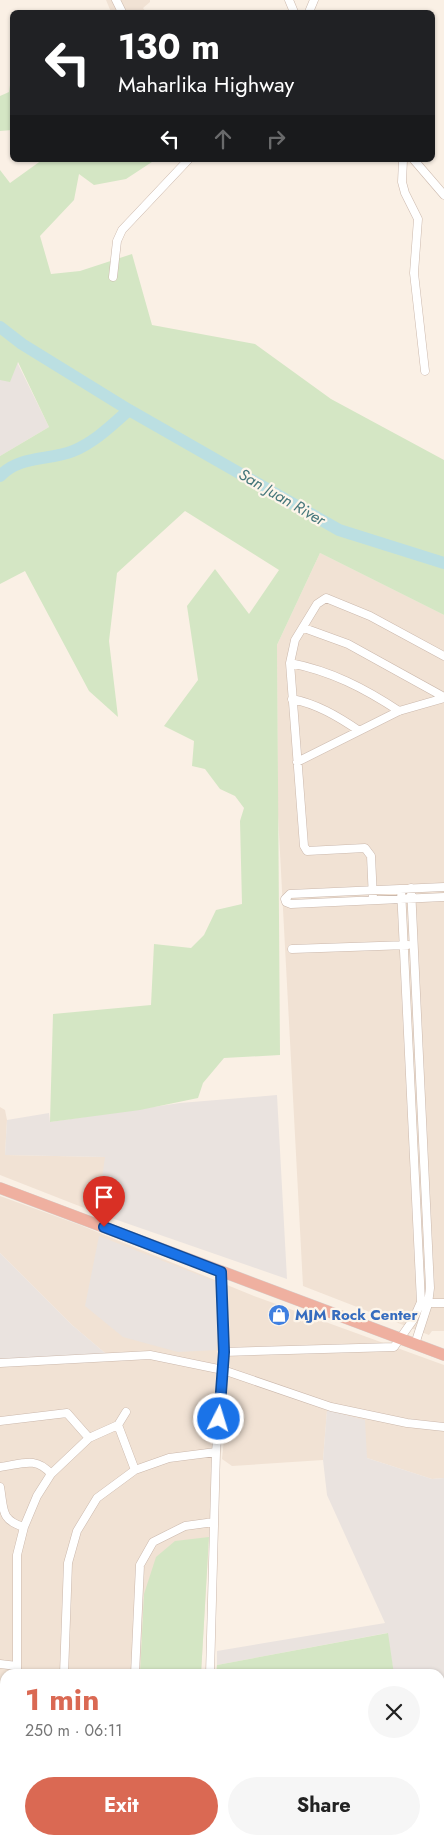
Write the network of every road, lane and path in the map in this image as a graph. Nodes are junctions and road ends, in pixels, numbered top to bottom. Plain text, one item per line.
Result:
1 (186, 162) edge
2 (403, 162) edge
3 (416, 162) edge
4 (444, 195) edge
5 (113, 277) dead end
6 (425, 371) dead end
7 (304, 628) junction
8 (444, 656) edge
9 (290, 663) junction
10 (444, 697) edge
11 (292, 699) junction
12 (399, 711) junction
13 (358, 730) junction
14 (297, 762) junction
15 (444, 887) edge
16 (411, 888) junction
17 (401, 889) junction
18 (372, 890) junction
19 (444, 897) edge
20 (401, 898) junction
21 (411, 898) junction
22 (373, 899) junction
23 (412, 944) junction
24 (404, 945) junction
25 (292, 950) dead end
26 (0, 1188) edge
27 (221, 1272) junction
28 (424, 1303) junction
29 (444, 1303) edge
30 (401, 1340) junction
31 (415, 1344) junction
32 (224, 1352) junction
33 (444, 1355) edge
34 (0, 1363) edge
35 (223, 1370) junction
36 (126, 1412) dead end
37 (0, 1421) edge
38 (118, 1425) junction
39 (444, 1426) edge
40 (89, 1438) junction
41 (216, 1452) junction
42 (0, 1467) edge
43 (135, 1470) junction
44 (51, 1474) junction
45 (0, 1487) edge
46 (214, 1522) junction
47 (24, 1527) junction
48 (0, 1664) edge
49 (14, 1669) edge
50 (17, 1669) edge
51 (64, 1669) edge
52 (135, 1669) edge
53 (210, 1669) edge

1 - 5 street
2 - 6 street
3 - 4 street
7 - 8 street
7 - 9 street
7 - 10 street
9 - 11 street
9 - 12 street
10 - 12 street
11 - 13 street
11 - 14 street
12 - 13 street
13 - 14 street
14 - 18 street
15 - 16 street
16 - 17 street
16 - 21 street
17 - 18 street
17 - 20 street
18 - 22 street
18 - 22 street
19 - 21 street
20 - 21 street
20 - 22 street
20 - 24 street
21 - 23 street
23 - 24 street
23 - 28 street
24 - 25 street
24 - 28 street
26 - 27 highway
27 - 30 highway
27 - 32 street
28 - 29 street
28 - 30 street
28 - 31 street
30 - 31 highway
30 - 32 street
31 - 33 highway
32 - 35 street
34 - 35 street
35 - 39 street
35 - 41 street
36 - 38 street
37 - 40 street
38 - 40 street
38 - 43 street
40 - 44 street
41 - 43 street
41 - 46 street
42 - 44 street
43 - 51 street
44 - 47 street
45 - 47 street
46 - 52 street
46 - 53 street
47 - 50 street
48 - 49 street

